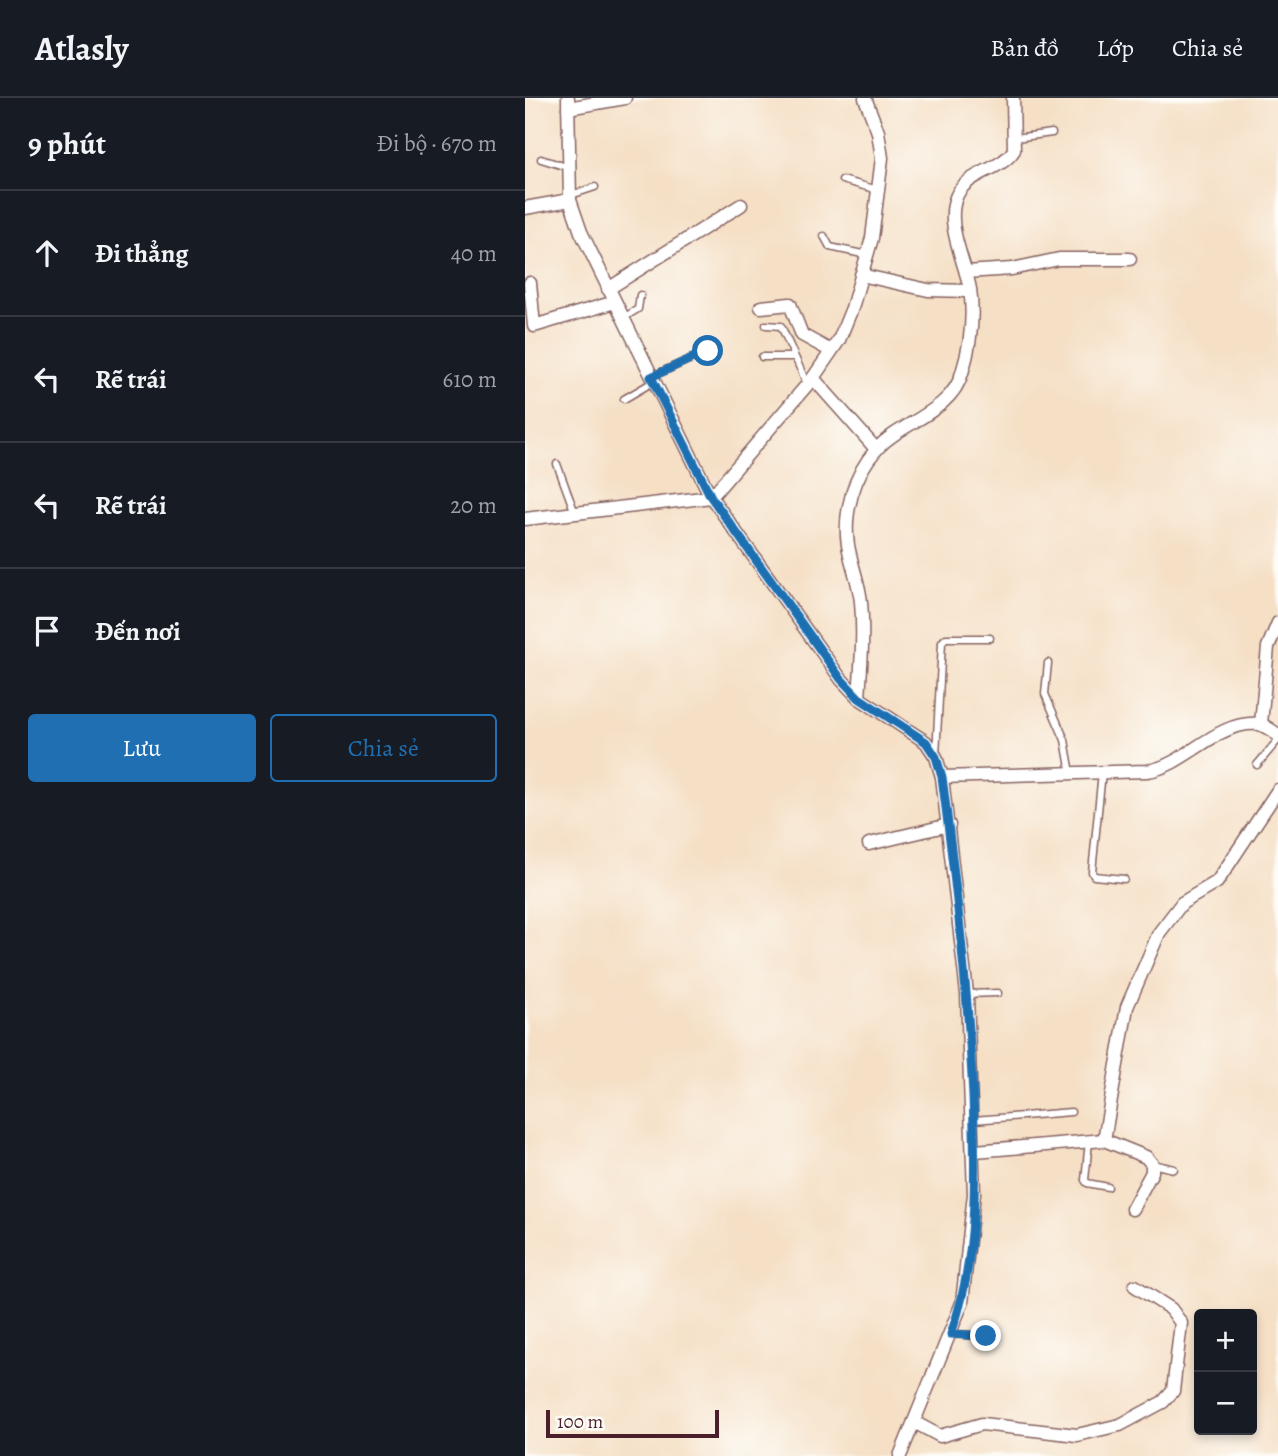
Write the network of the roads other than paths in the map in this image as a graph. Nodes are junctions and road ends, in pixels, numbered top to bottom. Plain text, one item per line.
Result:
1 (625, 98) edge
2 (865, 98) edge
3 (1013, 98) edge
4 (568, 103) edge
5 (1052, 133) dead end
6 (1015, 138) junction
7 (541, 159) dead end
8 (570, 168) junction
9 (842, 180) dead end
10 (595, 187) dead end
11 (880, 190) junction
12 (569, 198) junction
13 (741, 205) dead end
14 (525, 208) edge
15 (824, 236) dead end
16 (867, 255) junction
17 (1130, 259) dead end
18 (967, 272) junction
19 (861, 275) junction
20 (530, 283) dead end
21 (608, 289) junction
22 (970, 291) junction
23 (640, 295) dead end
24 (615, 302) junction
25 (761, 307) dead end
26 (622, 318) junction
27 (766, 326) dead end
28 (708, 351) dead end
29 (831, 351) junction
30 (762, 357) dead end
31 (795, 357) junction
32 (652, 380) junction
33 (810, 381) junction
34 (624, 399) dead end
35 (876, 449) junction
36 (557, 464) dead end
37 (711, 497) junction
38 (575, 513) junction
39 (525, 519) edge
40 (1278, 623) edge
41 (989, 638) dead end
42 (1048, 663) dead end
43 (859, 698) junction
44 (1261, 724) junction
45 (1278, 737) edge
46 (936, 757) junction
47 (1257, 765) dead end
48 (1102, 772) junction
49 (1071, 773) junction
50 (942, 777) junction
51 (1278, 790) edge
52 (949, 825) junction
53 (869, 844) dead end
54 (1124, 880) dead end
55 (998, 993) dead end
56 (967, 994) junction
57 (1071, 1112) dead end
58 (974, 1120) junction
59 (1104, 1140) junction
60 (1089, 1141) junction
61 (975, 1151) junction
62 (1152, 1164) junction
63 (1174, 1169) dead end
64 (1108, 1187) dead end
65 (1132, 1209) dead end
66 (1135, 1286) dead end
67 (951, 1334) junction
68 (986, 1336) dead end
69 (914, 1422) junction
70 (899, 1456) edge

1 - 4 street
2 - 11 street
3 - 6 street
4 - 8 street
5 - 6 lane
6 - 18 street
7 - 8 lane
8 - 12 street
9 - 11 lane
10 - 12 lane
11 - 16 street
12 - 14 street
12 - 21 street
13 - 21 street
15 - 16 lane
16 - 19 street
17 - 18 street
18 - 22 street
19 - 22 street
19 - 29 street
20 - 24 street
21 - 24 street
22 - 35 street
23 - 26 lane
24 - 26 street
25 - 29 street
26 - 32 street
27 - 31 lane
28 - 32 lane
29 - 33 street
30 - 31 lane
31 - 33 lane
32 - 34 lane
32 - 37 street
33 - 35 street
33 - 37 street
35 - 43 street
36 - 38 lane
37 - 38 street
37 - 43 street
38 - 39 street
40 - 44 street
41 - 46 lane
42 - 49 lane
43 - 46 street
44 - 45 street
44 - 48 street
45 - 47 lane
46 - 50 street
48 - 49 street
48 - 54 lane
49 - 50 street
50 - 52 street
51 - 59 street
52 - 53 street
52 - 56 street
55 - 56 lane
56 - 58 street
57 - 58 lane
58 - 61 street
59 - 60 street
59 - 62 street
60 - 61 street
60 - 64 lane
61 - 67 street
62 - 63 lane
62 - 65 street
66 - 69 street
67 - 68 lane
67 - 69 street
69 - 70 street

